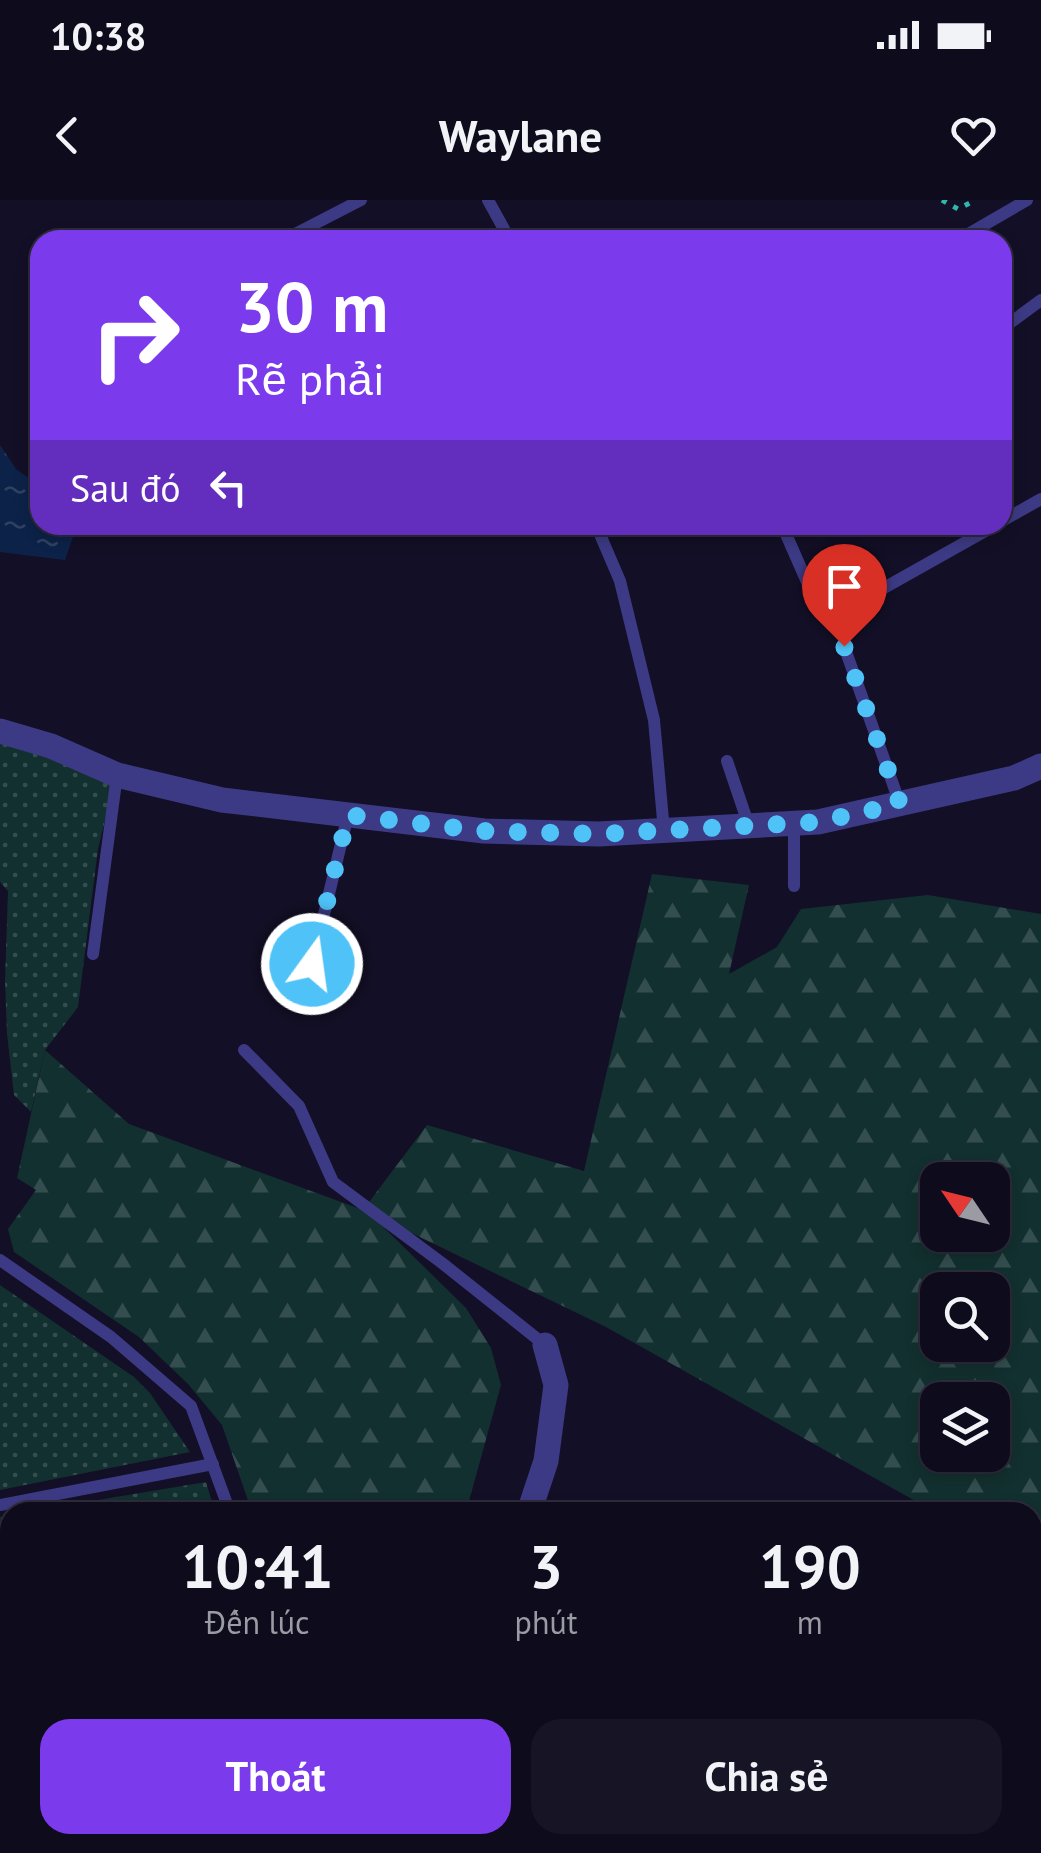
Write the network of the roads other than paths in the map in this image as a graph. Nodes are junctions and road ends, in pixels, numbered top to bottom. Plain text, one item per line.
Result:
1 (361, 200) edge
2 (488, 200) edge
3 (1027, 200) edge
4 (302, 230) edge
5 (504, 230) edge
6 (975, 230) edge
7 (1041, 300) edge
8 (1012, 322) edge
9 (1041, 500) edge
10 (1012, 516) edge
11 (600, 535) edge
12 (786, 535) edge
13 (978, 535) edge
14 (847, 614) junction
15 (0, 731) edge
16 (728, 760) dead end
17 (1041, 766) edge
18 (116, 775) junction
19 (900, 804) junction
20 (348, 815) junction
21 (794, 823) junction
22 (749, 826) junction
23 (664, 831) junction
24 (794, 886) dead end
25 (93, 954) dead end
26 (312, 964) dead end
27 (244, 1050) dead end
28 (0, 1260) edge
29 (545, 1345) joint
30 (212, 1464) junction
31 (16, 1502) edge
32 (226, 1502) edge
33 (532, 1502) edge

1 - 4 lane
2 - 5 lane
3 - 6 lane
7 - 8 lane
9 - 10 lane
11 - 23 lane
12 - 14 lane
13 - 14 lane
14 - 19 lane
15 - 18 street
16 - 22 lane
17 - 19 street
18 - 20 street
18 - 25 lane
19 - 21 street
20 - 23 street
20 - 26 lane
21 - 22 street
21 - 24 lane
22 - 23 street
27 - 29 lane
28 - 30 lane
29 - 33 street
30 - 31 lane
30 - 32 lane

